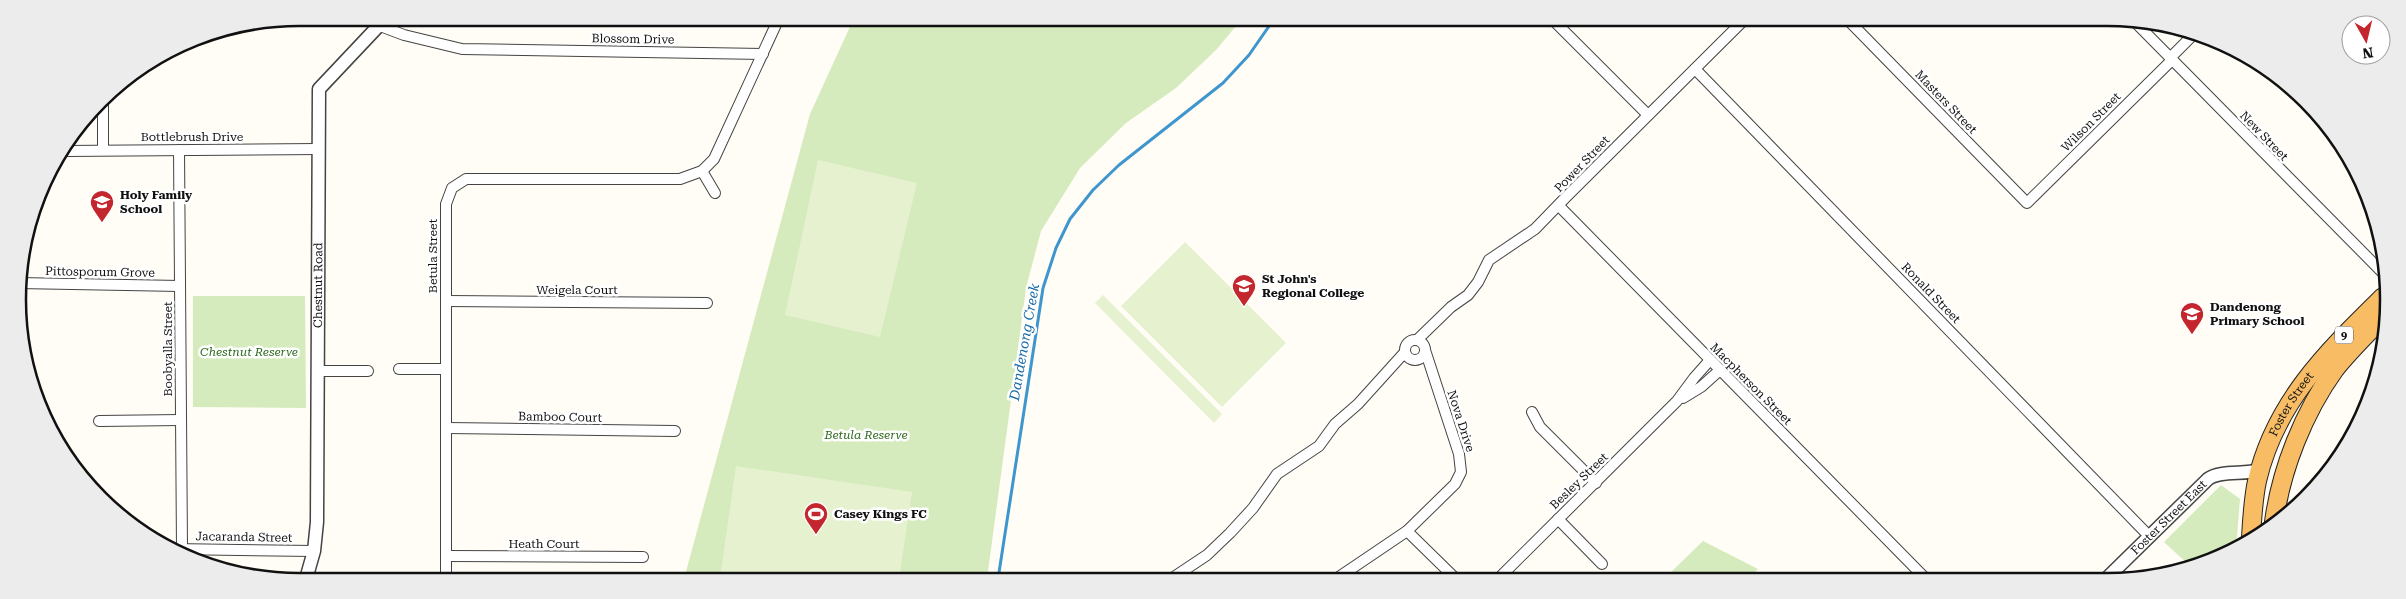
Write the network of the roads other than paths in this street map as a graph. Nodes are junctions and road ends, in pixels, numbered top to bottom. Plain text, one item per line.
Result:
1 (378, 26) edge
2 (390, 26) edge
3 (775, 26) edge
4 (1559, 26) edge
5 (1738, 26) edge
6 (1854, 26) edge
7 (2142, 29) edge
8 (2189, 39) edge
9 (762, 54) junction
10 (2171, 59) junction
11 (1695, 69) junction
12 (103, 109) edge
13 (1648, 115) junction
14 (319, 149) junction
15 (103, 150) junction
16 (180, 150) junction
17 (70, 151) edge
18 (702, 171) junction
19 (715, 193) dead end
20 (2027, 203) joint
21 (1559, 206) junction
22 (2377, 267) edge
23 (27, 283) edge
24 (180, 286) junction
25 (446, 301) junction
26 (2380, 301) edge
27 (707, 304) dead end
28 (1437, 322) junction
29 (2378, 322) edge
30 (1416, 340) junction
31 (1425, 349) junction
32 (1405, 352) junction
33 (1415, 360) junction
34 (1710, 360) junction
35 (399, 369) dead end
36 (446, 369) junction
37 (1720, 370) junction
38 (318, 371) junction
39 (368, 371) dead end
40 (1387, 372) junction
41 (1434, 380) junction
42 (1678, 401) junction
43 (2291, 401) junction
44 (1532, 412) dead end
45 (2310, 413) junction
46 (182, 420) junction
47 (99, 421) dead end
48 (446, 428) junction
49 (675, 431) dead end
50 (2260, 470) junction
51 (1596, 483) junction
52 (2275, 514) edge
53 (1558, 519) junction
54 (1407, 531) junction
55 (2252, 531) edge
56 (2149, 536) junction
57 (178, 545) edge
58 (188, 549) edge
59 (314, 550) junction
60 (446, 556) junction
61 (643, 557) dead end
62 (1602, 564) dead end
63 (308, 573) edge
64 (446, 573) edge
65 (1180, 573) edge
66 (1345, 573) edge
67 (1450, 573) edge
68 (1504, 573) edge
69 (1920, 573) edge
70 (2112, 573) edge

1 - 14 street, Chestnut Road
2 - 9 street, Blossom Drive
3 - 9 street
4 - 13 street
5 - 11 street, Power Street
6 - 20 street, Masters Street
7 - 10 street, New Street
8 - 10 street, Wilson Street
9 - 18 street
10 - 20 street, Wilson Street
10 - 22 street, New Street
11 - 13 street, Power Street
11 - 56 street, Ronald Street
12 - 15 street
13 - 21 street, Power Street
14 - 16 street, Bottlebrush Drive
14 - 38 street, Chestnut Road
15 - 16 street, Bottlebrush Drive
15 - 17 street, Bottlebrush Drive
16 - 24 street, Boobyalla Street
18 - 19 street
18 - 25 street, Betula Street
21 - 28 street, Power Street
21 - 34 street, Macpherson Street
23 - 24 street, Pittosporum Grove
24 - 46 street, Boobyalla Street
25 - 27 street, Weigela Court
25 - 36 street, Betula Street
26 - 43 highway, Foster Street / 9
28 - 30 street, Power Street
28 - 31 street, Power Street
29 - 45 highway, Foster Street / 9
30 - 31 street
30 - 32 street
31 - 33 street
31 - 41 street, Nova Drive
32 - 33 street
32 - 40 street
33 - 40 street
33 - 41 street, Nova Drive
34 - 37 street, Macpherson Street
34 - 42 street, Besley Street
35 - 36 street
36 - 48 street, Betula Street
37 - 42 street, Besley Street
37 - 69 street, Macpherson Street
38 - 39 street
38 - 59 street, Chestnut Road
40 - 65 street
41 - 54 street, Nova Drive
42 - 51 street, Besley Street
43 - 45 highway
43 - 50 highway, Foster Street / 9
44 - 51 street
45 - 52 highway, Foster Street / 9
46 - 47 street
46 - 57 street, Boobyalla Street
48 - 49 street, Bamboo Court
48 - 60 street, Betula Street
50 - 55 highway, Foster Street / 9
50 - 56 street, Foster Street East
51 - 53 street, Besley Street
53 - 62 street
53 - 68 street, Besley Street
54 - 66 street
54 - 67 street
56 - 70 street, Foster Street East
58 - 59 street, Jacaranda Street
59 - 63 street, Chestnut Road
60 - 61 street, Heath Court
60 - 64 street, Betula Street

